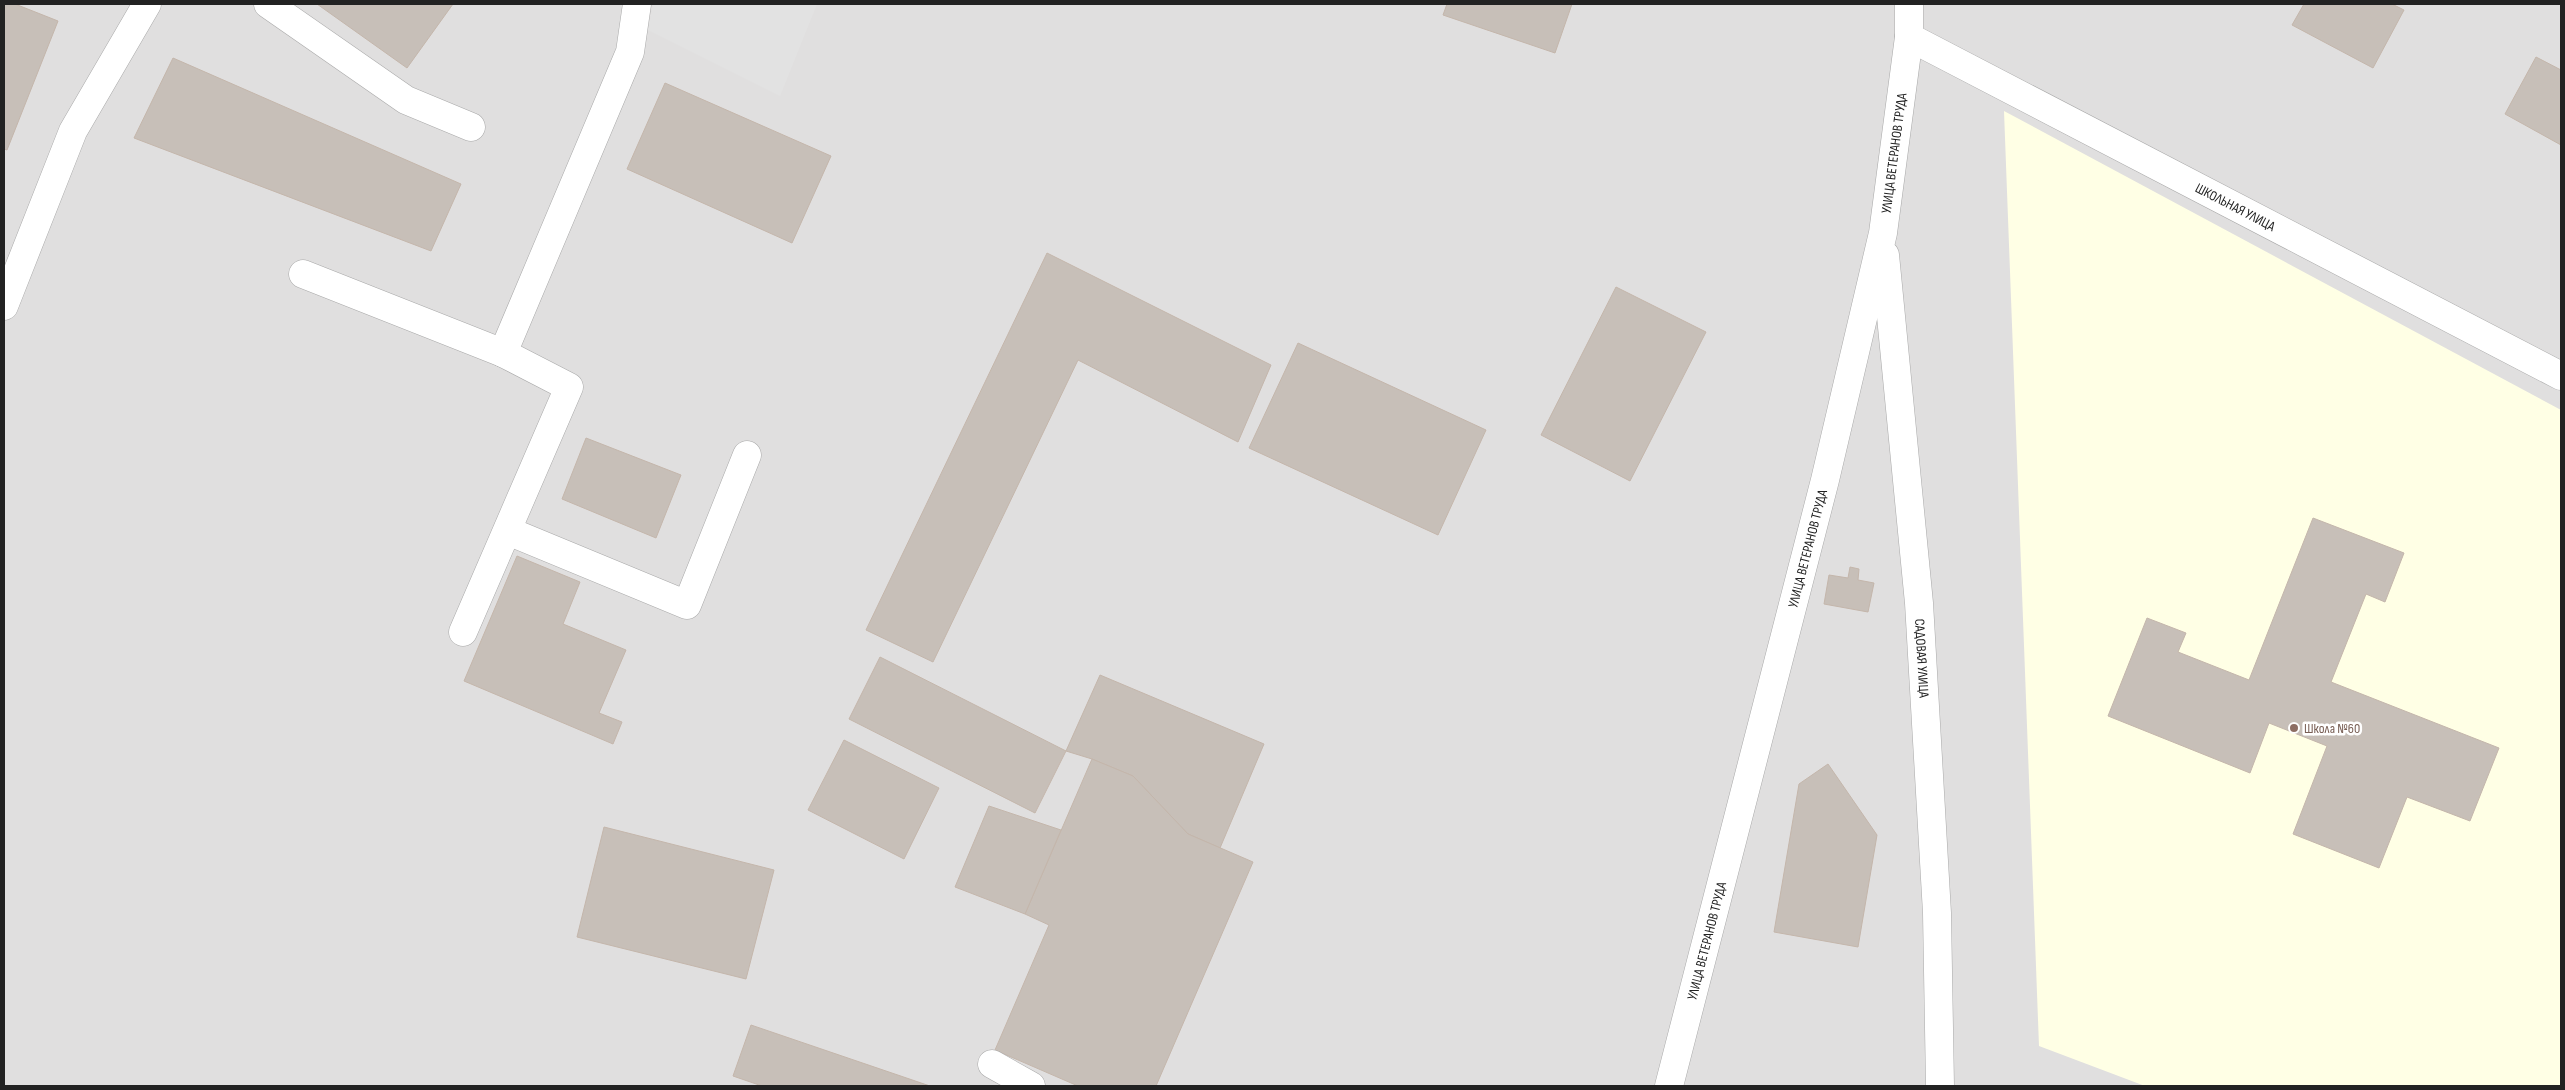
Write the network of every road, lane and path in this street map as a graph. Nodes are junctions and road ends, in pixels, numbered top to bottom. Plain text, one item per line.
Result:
1 (147, 4) edge
2 (268, 4) edge
3 (637, 4) edge
4 (1909, 4) edge
5 (1909, 36) junction
6 (471, 127) dead end
7 (1883, 233) junction
8 (303, 274) dead end
9 (4, 306) edge
10 (503, 353) junction
11 (2561, 376) edge
12 (747, 455) dead end
13 (508, 531) junction
14 (463, 632) dead end
15 (992, 1064) dead end
16 (1030, 1086) edge
17 (1669, 1086) edge
18 (1940, 1086) edge

1 - 9 street
2 - 6 street
3 - 10 street
4 - 5 street, УЛИЦА ВЕТЕРАНОВ ТРУДА
5 - 7 street, УЛИЦА ВЕТЕРАНОВ ТРУДА
5 - 11 street, ШКОЛЬНАЯ УЛИЦА
7 - 17 street, УЛИЦА ВЕТЕРАНОВ ТРУДА
7 - 18 street, САДОВАЯ УЛИЦА
8 - 10 street
10 - 13 street
12 - 13 street
13 - 14 street
15 - 16 street

